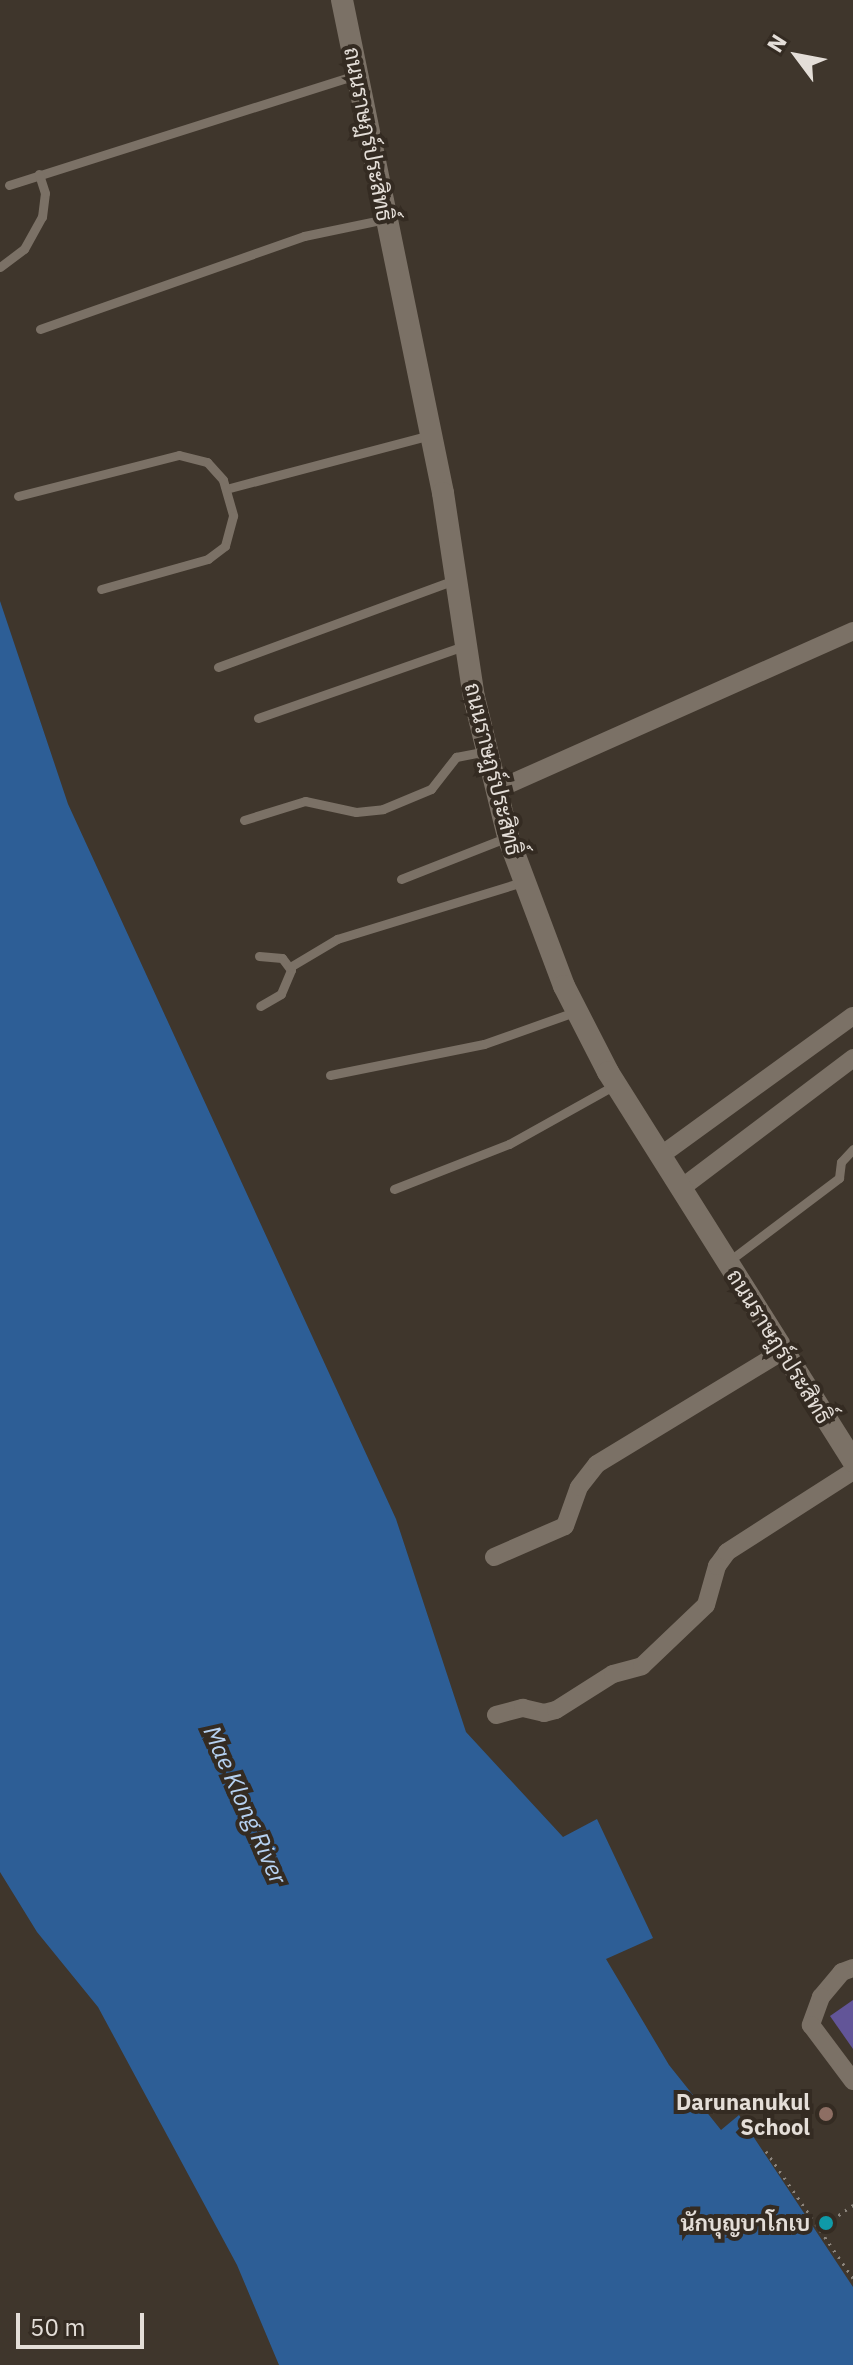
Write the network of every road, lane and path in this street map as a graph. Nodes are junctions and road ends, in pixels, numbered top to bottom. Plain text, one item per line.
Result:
1 (342, 0) edge
2 (356, 75) junction
3 (39, 174) junction
4 (9, 185) dead end
5 (386, 219) junction
6 (0, 267) edge
7 (40, 329) dead end
8 (430, 435) junction
9 (226, 489) junction
10 (18, 496) dead end
11 (456, 579) junction
12 (101, 589) dead end
13 (853, 631) edge
14 (464, 646) junction
15 (218, 667) dead end
16 (258, 718) dead end
17 (487, 751) junction
18 (496, 790) junction
19 (244, 820) dead end
20 (508, 837) junction
21 (401, 879) dead end
22 (525, 881) junction
23 (259, 956) dead end
24 (290, 967) junction
25 (260, 1006) dead end
26 (577, 1011) junction
27 (853, 1016) edge
28 (853, 1058) edge
29 (330, 1075) dead end
30 (615, 1085) junction
31 (853, 1149) edge
32 (660, 1156) junction
33 (394, 1189) dead end
34 (680, 1189) junction
35 (727, 1263) junction
36 (783, 1351) junction
37 (853, 1461) edge
38 (853, 1471) edge
39 (494, 1557) dead end
40 (496, 1715) dead end
41 (853, 1968) edge
42 (853, 2081) edge
43 (766, 2151) dead end
44 (853, 2205) edge
45 (819, 2229) junction
46 (853, 2278) edge

1 - 2 street, ถนนราษฎร์ประสิทธิ์
2 - 3 lane
2 - 5 street, ถนนราษฎร์ประสิทธิ์
3 - 4 lane
3 - 6 lane
5 - 7 lane
5 - 8 street, ถนนราษฎร์ประสิทธิ์
8 - 9 lane
8 - 11 street, ถนนราษฎร์ประสิทธิ์
9 - 10 lane
9 - 12 lane
11 - 14 street, ถนนราษฎร์ประสิทธิ์
11 - 15 lane
13 - 18 street
14 - 16 lane
14 - 17 street, ถนนราษฎร์ประสิทธิ์
17 - 18 street, ถนนราษฎร์ประสิทธิ์
17 - 19 lane
18 - 20 street, ถนนราษฎร์ประสิทธิ์
20 - 21 lane
20 - 22 street, ถนนราษฎร์ประสิทธิ์
22 - 24 lane
22 - 26 street, ถนนราษฎร์ประสิทธิ์
23 - 24 lane
24 - 25 lane
26 - 29 lane
26 - 30 street, ถนนราษฎร์ประสิทธิ์
27 - 32 street
28 - 34 street
30 - 32 street, ถนนราษฎร์ประสิทธิ์
30 - 33 lane
31 - 35 lane
32 - 34 street, ถนนราษฎร์ประสิทธิ์
34 - 35 street, ถนนราษฎร์ประสิทธิ์
35 - 36 street, ถนนราษฎร์ประสิทธิ์
36 - 37 street, ถนนราษฎร์ประสิทธิ์
36 - 39 street
38 - 40 street
41 - 42 street
43 - 45 path
44 - 45 path
45 - 46 path

